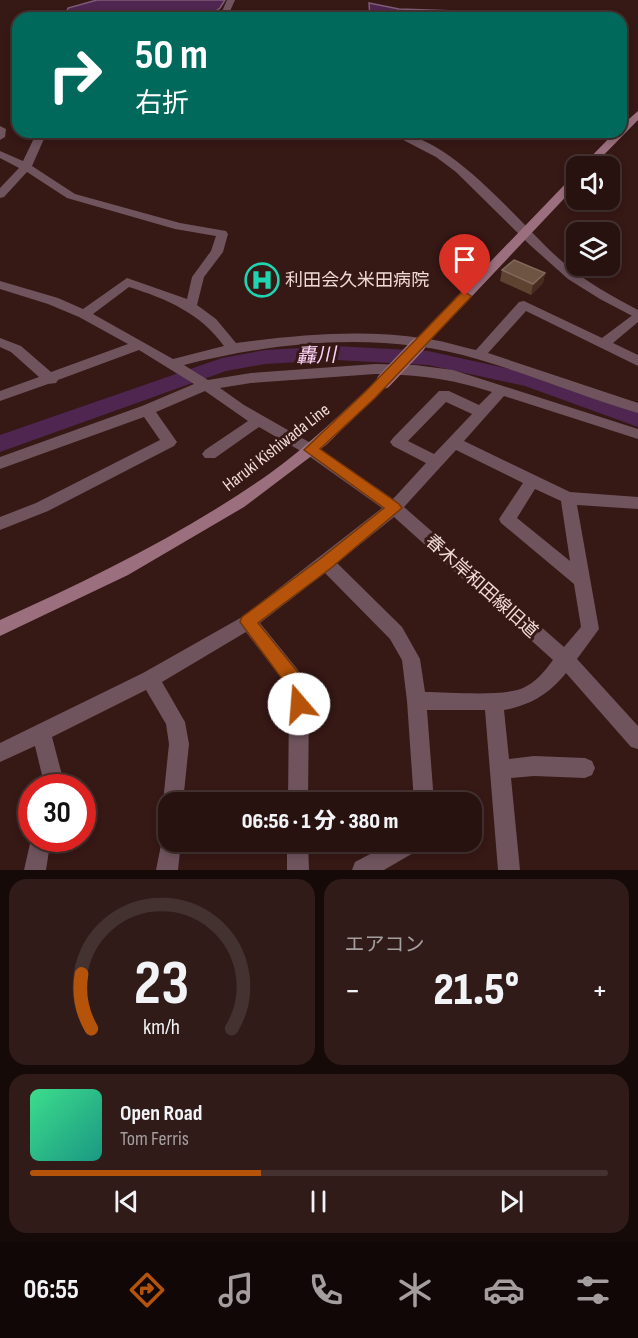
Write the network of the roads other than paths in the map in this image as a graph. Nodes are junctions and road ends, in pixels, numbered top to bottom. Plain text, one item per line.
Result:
1 (638, 114) edge
2 (627, 126) edge
3 (39, 138) edge
4 (406, 138) edge
5 (615, 138) edge
6 (0, 154) edge
7 (598, 156) edge
8 (26, 166) junction
9 (566, 190) edge
10 (0, 195) edge
11 (525, 234) junction
12 (0, 285) edge
13 (190, 305) junction
14 (84, 314) junction
15 (638, 315) edge
16 (0, 342) edge
17 (420, 343) junction
18 (604, 343) junction
19 (140, 345) junction
20 (233, 348) junction
21 (479, 355) junction
22 (636, 358) edge
23 (171, 364) junction
24 (51, 380) junction
25 (204, 384) junction
26 (502, 390) junction
27 (0, 396) edge
28 (638, 408) edge
29 (147, 410) junction
30 (481, 412) junction
31 (259, 420) junction
32 (638, 434) edge
33 (454, 443) junction
34 (311, 450) junction
35 (210, 454) dead end
36 (436, 462) junction
37 (0, 463) edge
38 (533, 480) junction
39 (568, 498) junction
40 (638, 502) edge
41 (394, 508) junction
42 (0, 524) edge
43 (326, 563) junction
44 (581, 580) junction
45 (248, 622) junction
46 (0, 628) edge
47 (564, 658) junction
48 (150, 679) junction
49 (417, 701) junction
50 (494, 701) junction
51 (40, 733) junction
52 (638, 740) edge
53 (0, 753) edge
54 (585, 768) dead end
55 (500, 770) junction
56 (52, 774) edge
57 (174, 792) edge
58 (298, 792) edge
59 (423, 792) edge
60 (38, 852) edge
61 (169, 852) edge
62 (298, 852) edge
63 (395, 852) edge
64 (35, 870) edge
65 (167, 870) edge
66 (298, 870) edge
67 (363, 870) edge
68 (509, 870) edge

1 - 2 main road
3 - 8 street
4 - 11 street
5 - 7 main road
6 - 8 street
8 - 10 street
8 - 13 street
9 - 11 main road, Haruki Kishiwada Line
11 - 15 street
11 - 17 main road, Haruki Kishiwada Line
12 - 14 street, 春木岸和田線旧道
13 - 14 street
13 - 20 street
14 - 19 street, 春木岸和田線旧道
15 - 18 street
16 - 24 street
17 - 20 street
17 - 21 street
17 - 34 main road, Haruki Kishiwada Line, bridge
18 - 21 street
18 - 22 street
19 - 23 street, 春木岸和田線旧道
19 - 24 street
20 - 23 street
21 - 28 street
23 - 25 street, 春木岸和田線旧道
24 - 27 street
25 - 26 street
25 - 29 street
25 - 31 street, 春木岸和田線旧道
26 - 30 street
26 - 32 street
29 - 37 street
29 - 42 street
30 - 33 street
30 - 36 street
31 - 34 street, 春木岸和田線旧道
31 - 35 street
33 - 36 street
33 - 38 street
34 - 41 street, 春木岸和田線旧道
34 - 46 main road, Haruki Kishiwada Line
36 - 41 street
38 - 39 street
38 - 44 street
39 - 40 street
39 - 44 street
41 - 43 street
41 - 47 street, 春木岸和田線旧道
43 - 45 street
43 - 49 street
44 - 47 street
45 - 48 street
45 - 58 street
47 - 50 street
47 - 52 street, 春木岸和田線旧道
48 - 51 street
48 - 57 street
49 - 50 street
49 - 59 street
50 - 55 street
51 - 53 street
51 - 56 street
54 - 55 street
55 - 68 street
60 - 64 street
61 - 65 street
62 - 66 street
63 - 67 street

